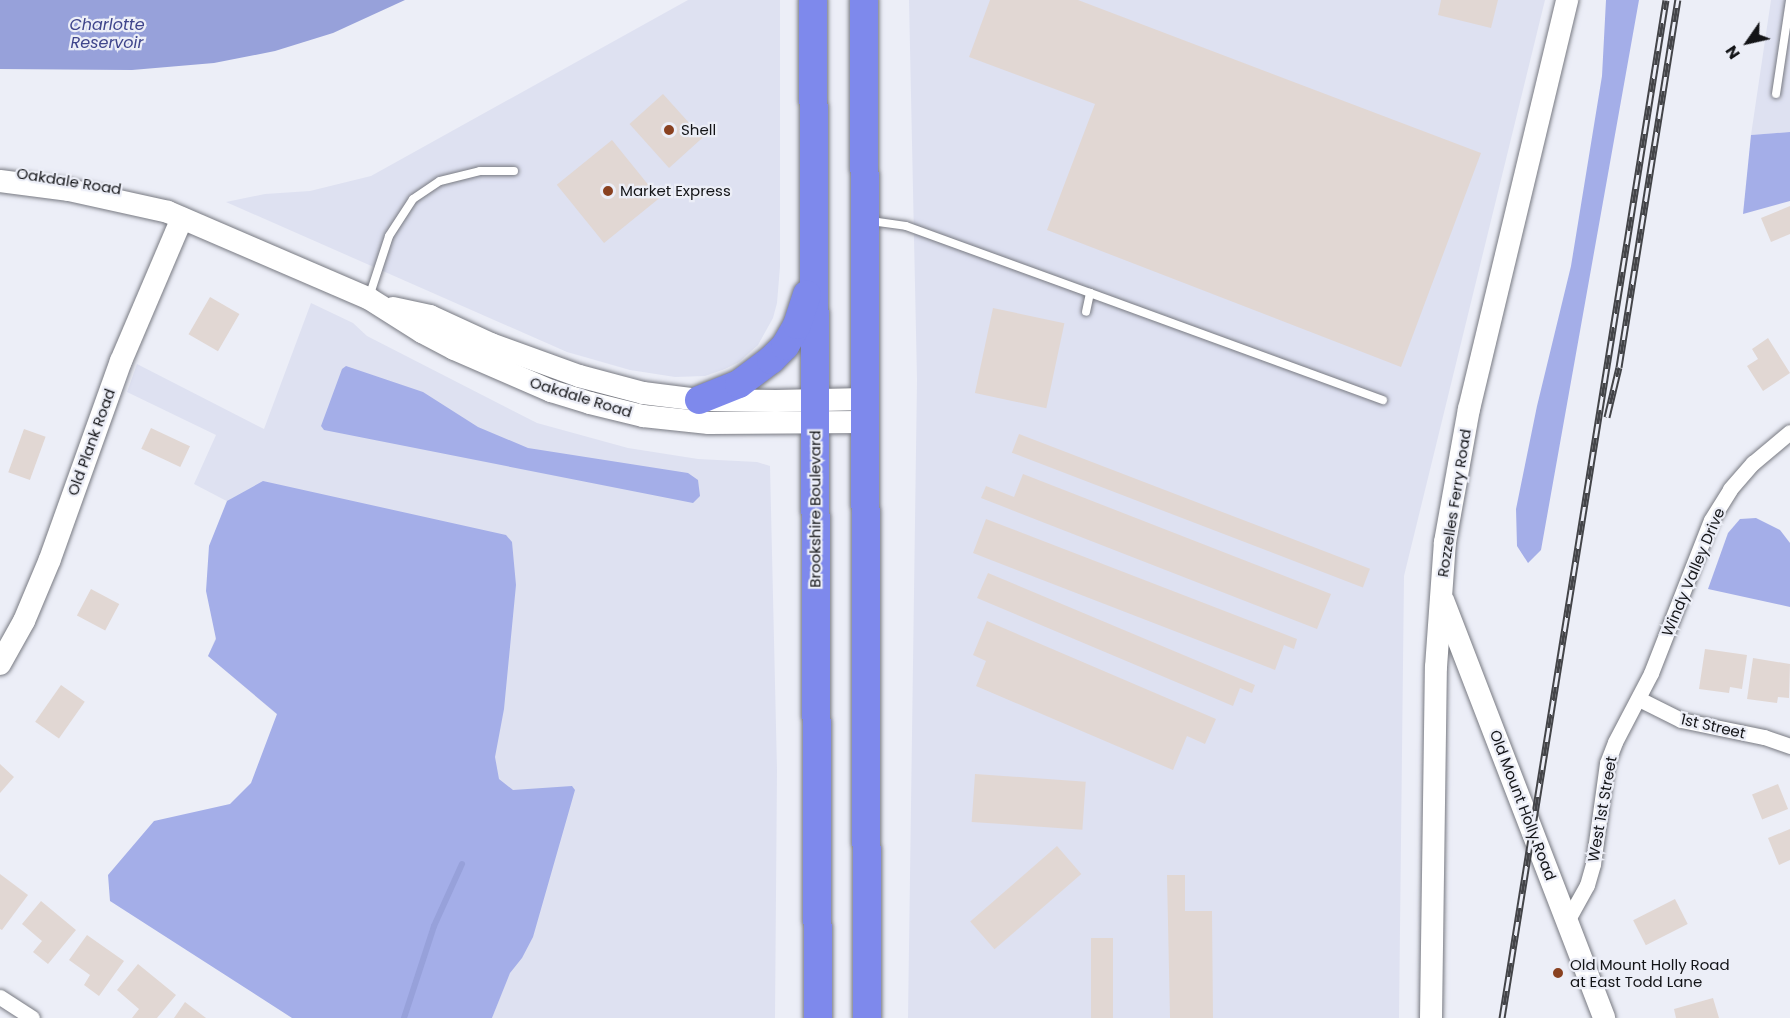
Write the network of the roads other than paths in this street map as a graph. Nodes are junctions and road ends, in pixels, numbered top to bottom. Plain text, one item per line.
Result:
1 (813, 0) edge
2 (864, 0) edge
3 (1567, 0) edge
4 (1790, 0) edge
5 (1776, 94) dead end
6 (514, 171) dead end
7 (0, 174) edge
8 (0, 181) edge
9 (175, 215) junction
10 (865, 220) junction
11 (814, 270) junction
12 (1090, 293) junction
13 (377, 303) junction
14 (1086, 312) dead end
15 (699, 400) junction
16 (1383, 400) dead end
17 (865, 410) junction
18 (814, 412) junction
19 (1790, 432) edge
20 (1440, 593) junction
21 (0, 664) edge
22 (1639, 699) junction
23 (1790, 746) edge
24 (1567, 921) junction
25 (0, 997) edge
26 (32, 1018) edge
27 (818, 1018) edge
28 (867, 1018) edge
29 (1431, 1018) edge
30 (1604, 1018) edge

1 - 11 highway, Brookshire Boulevard
2 - 10 highway
3 - 20 street, Rozzelles Ferry Road
4 - 5 lane
6 - 13 lane
7 - 9 street, Oakdale Road
8 - 9 street, Oakdale Road
9 - 13 street, Oakdale Road
9 - 21 street, Old Plank Road
10 - 12 lane
10 - 17 highway
11 - 15 highway
11 - 18 highway, Brookshire Boulevard
12 - 14 lane
12 - 16 lane
13 - 15 street, Oakdale Road
13 - 18 street, Oakdale Road
15 - 18 street, Oakdale Road
17 - 18 street, Oakdale Road
17 - 28 highway
18 - 27 highway, Brookshire Boulevard
19 - 22 street, Windy Valley Drive
20 - 24 street, Old Mount Holly Road
20 - 29 street, Rozzelles Ferry Road
22 - 23 street, 1st Street
22 - 24 street, West 1st Street
24 - 30 street, Old Mount Holly Road
25 - 26 street

